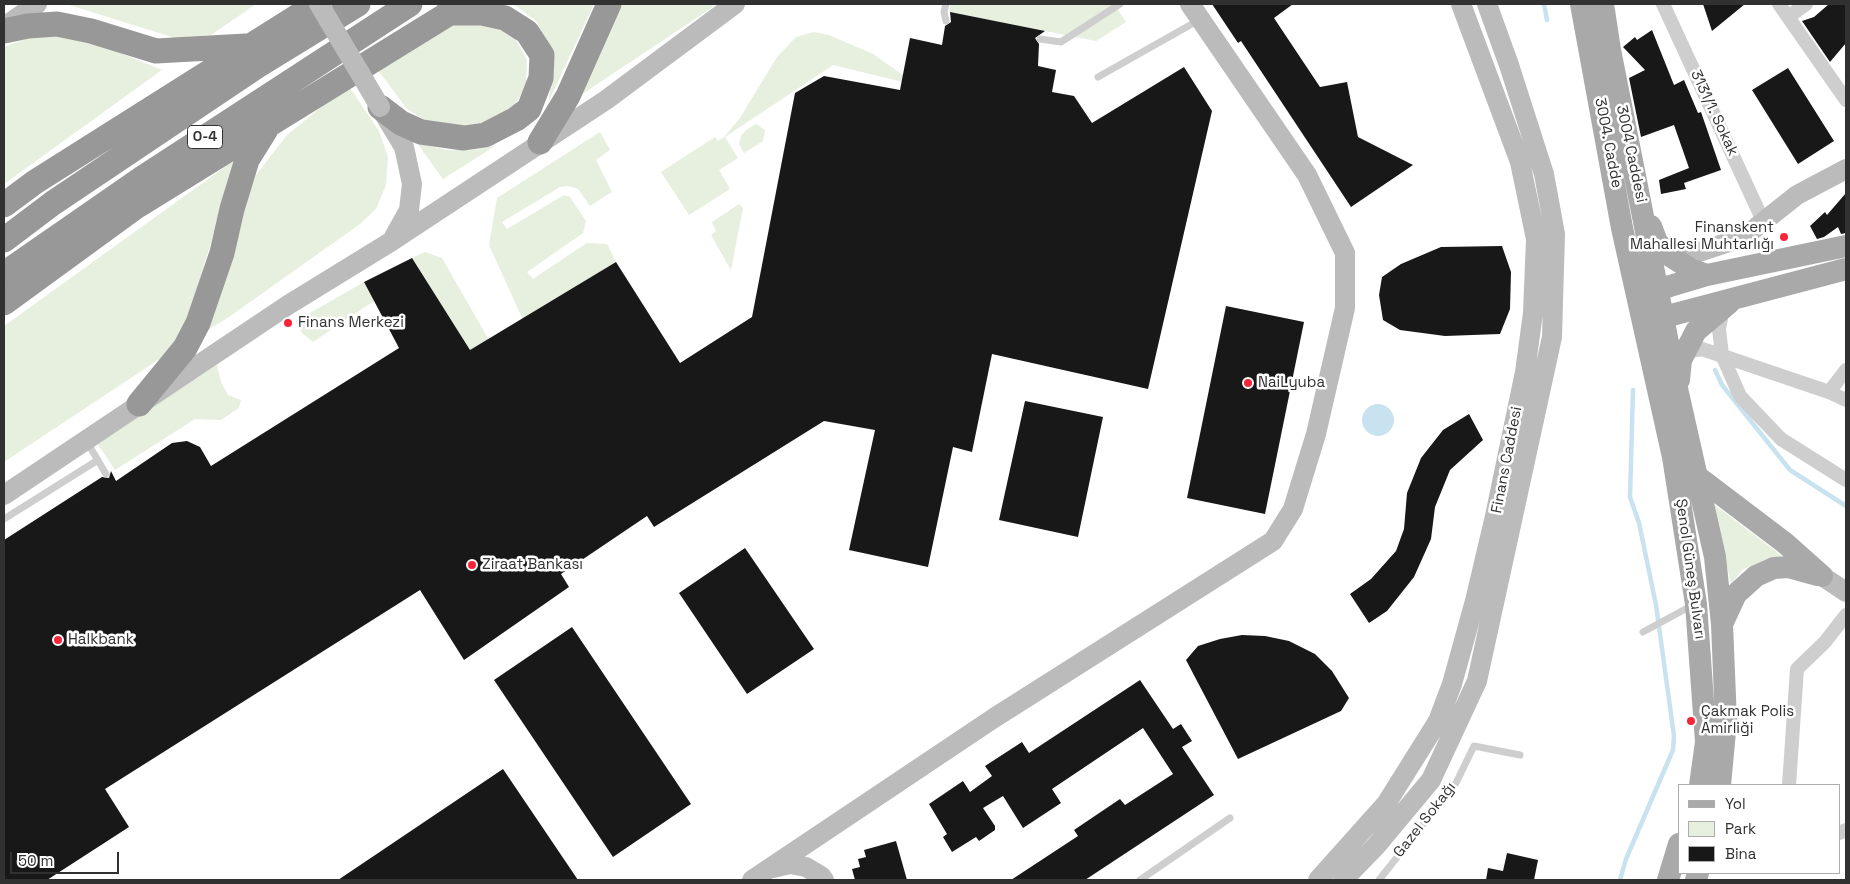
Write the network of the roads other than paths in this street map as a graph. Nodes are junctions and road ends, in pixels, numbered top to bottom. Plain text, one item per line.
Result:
1 (37, 4) edge
2 (318, 4) edge
3 (358, 4) edge
4 (410, 4) edge
5 (609, 4) edge
6 (946, 4) edge
7 (1120, 4) edge
8 (1461, 4) edge
9 (1487, 4) edge
10 (1581, 4) edge
11 (1603, 4) edge
12 (1664, 4) edge
13 (1779, 4) edge
14 (1806, 4) edge
15 (733, 6) edge
16 (456, 8) edge
17 (1195, 9) edge
18 (1788, 17) junction
19 (946, 21) dead end
20 (4, 27) edge
21 (4, 32) edge
22 (1040, 39) dead end
23 (249, 46) junction
24 (1098, 77) dead end
25 (1846, 100) edge
26 (380, 107) junction
27 (282, 117) junction
28 (540, 142) junction
29 (1846, 169) edge
30 (1640, 200) junction
31 (4, 205) edge
32 (1764, 223) junction
33 (4, 240) edge
34 (392, 241) junction
35 (1846, 246) edge
36 (1670, 256) junction
37 (1846, 269) edge
38 (4, 274) edge
39 (1707, 275) junction
40 (1634, 282) joint
41 (1730, 302) junction
42 (4, 303) edge
43 (1655, 311) junction
44 (1722, 354) junction
45 (1651, 355) joint
46 (1681, 360) junction
47 (1846, 370) edge
48 (1828, 392) junction
49 (1678, 393) junction
50 (1846, 400) edge
51 (138, 404) junction
52 (85, 440) junction
53 (98, 460) junction
54 (106, 474) dead end
55 (1698, 477) junction
56 (1846, 480) edge
57 (4, 494) edge
58 (4, 518) edge
59 (1822, 576) junction
60 (1846, 592) edge
61 (1696, 604) junction
62 (1846, 615) edge
63 (1722, 624) junction
64 (1643, 632) dead end
65 (1520, 754) dead end
66 (1700, 784) edge
67 (1720, 784) edge
68 (1789, 784) edge
69 (1230, 818) dead end
70 (1678, 847) edge
71 (759, 875) edge
72 (824, 880) edge
73 (1140, 880) edge
74 (1318, 880) edge
75 (1343, 880) edge
76 (1378, 880) edge
77 (1668, 880) edge

1 - 20 main road
2 - 23 highway
2 - 26 main road, bridge
3 - 33 highway, O-4
4 - 38 highway, O-4
5 - 28 highway
6 - 19 lane
7 - 22 lane
8 - 74 main road, Finans Caddesi
9 - 75 main road, Finans Caddesi
10 - 40 main road, 3004. Cadde
11 - 30 main road, 3004 Caddesi
12 - 32 street, 3131/1. Sokak
13 - 18 street
14 - 18 street
15 - 28 main road
16 - 26 highway
16 - 27 highway
17 - 24 lane
17 - 71 main road
18 - 25 street
21 - 23 highway
23 - 31 highway
26 - 34 main road
27 - 42 highway
27 - 51 highway
28 - 34 main road
29 - 32 main road
30 - 36 main road
30 - 43 main road, 3004 Caddesi
32 - 36 main road
34 - 51 main road
35 - 39 main road
36 - 39 main road
37 - 41 main road
39 - 43 main road
40 - 43 main road, 3004 Caddesi
41 - 43 main road
41 - 44 street
41 - 46 main road
43 - 45 main road, 3004 Caddesi
43 - 49 main road, 3004 Caddesi
44 - 46 street
44 - 48 street
44 - 56 street
45 - 61 main road, Şenol Güneş Bulvarı
46 - 49 main road
47 - 48 street
48 - 50 street
49 - 55 main road, Şenol Güneş Bulvarı
51 - 52 main road
52 - 53 lane
52 - 57 main road
53 - 54 lane
53 - 58 lane
55 - 59 main road
55 - 63 main road, Şenol Güneş Bulvarı
59 - 60 main road
59 - 63 main road
61 - 64 lane
61 - 66 main road, Şenol Güneş Bulvarı
62 - 68 street
63 - 67 main road, Şenol Güneş Bulvarı
65 - 76 lane, Gazel Sokağı
69 - 73 lane
70 - 77 main road
71 - 72 main road

